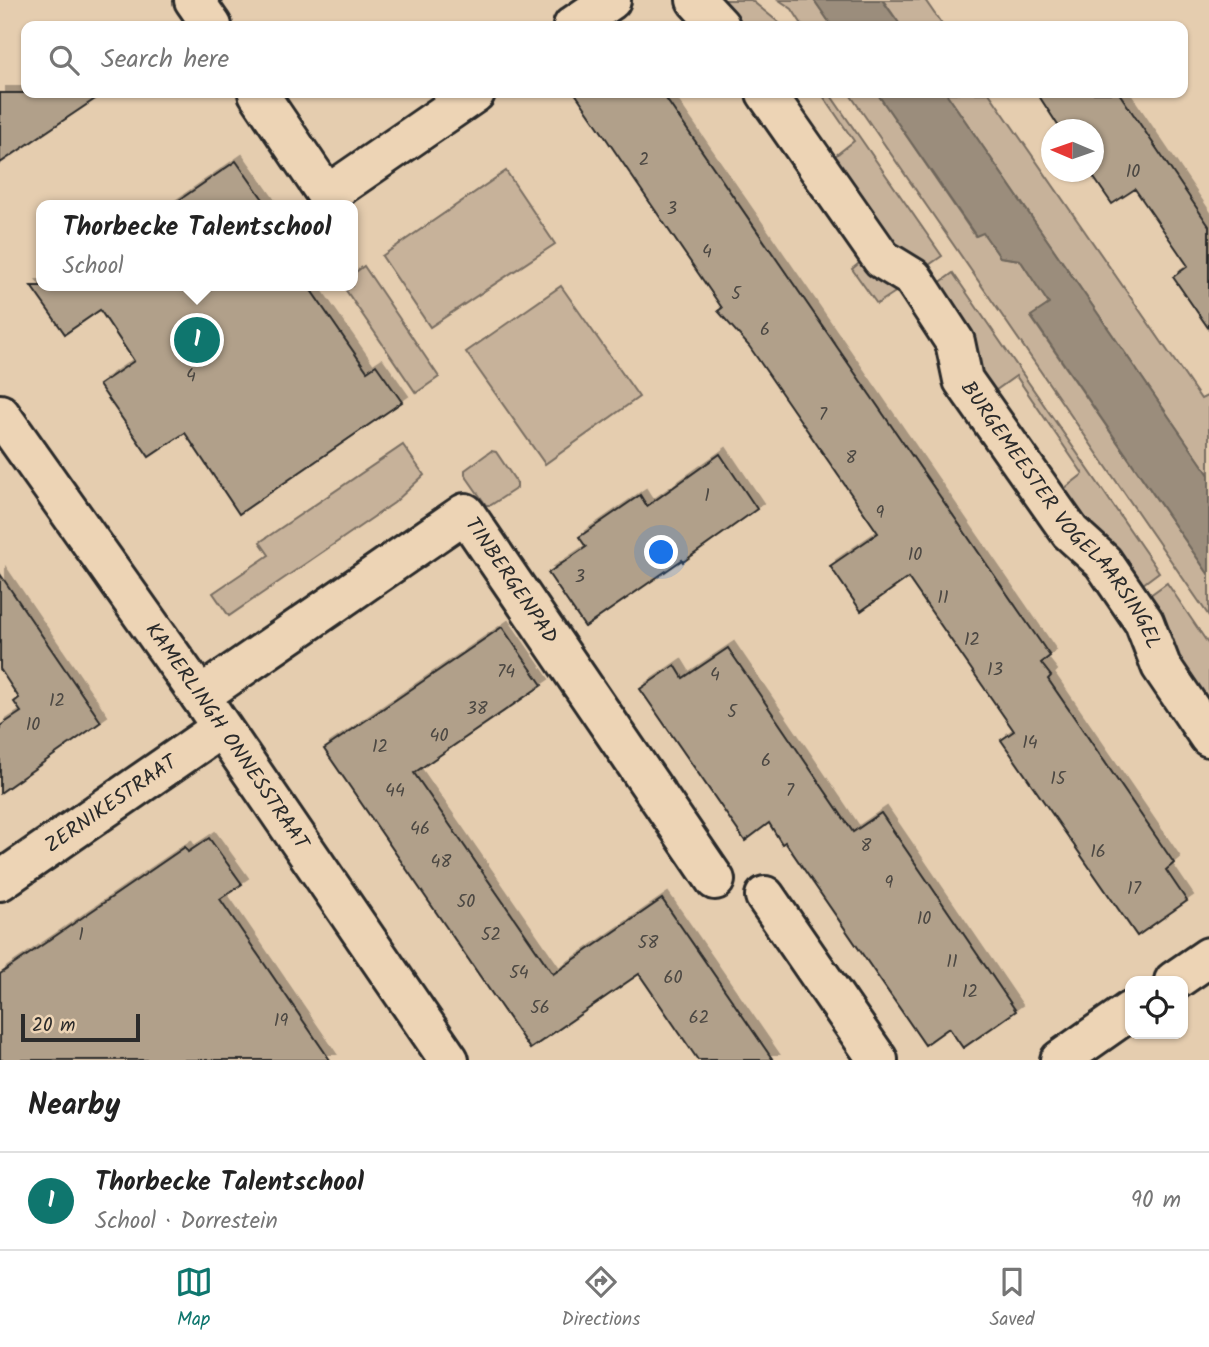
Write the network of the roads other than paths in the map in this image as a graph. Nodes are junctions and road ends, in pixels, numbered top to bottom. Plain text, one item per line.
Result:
1 (194, 0) edge
2 (611, 0) edge
3 (209, 21) edge
4 (580, 21) edge
5 (260, 98) edge
6 (468, 98) edge
7 (769, 98) edge
8 (0, 414) edge
9 (200, 696) junction
10 (221, 727) junction
11 (1209, 737) edge
12 (715, 880) dead end
13 (0, 881) edge
14 (765, 896) dead end
15 (1209, 957) edge
16 (1181, 976) edge
17 (1125, 1015) edge
18 (449, 1060) edge
19 (877, 1060) edge
20 (1060, 1060) edge

1 - 3 street
2 - 4 street
5 - 6 street
7 - 11 street, BURGEMEESTER VOGELAARSINGEL
8 - 9 street, KAMERLINGH ONNESSTRAAT
9 - 10 street, KAMERLINGH ONNESSTRAAT
9 - 12 street, TINBERGENPAD
10 - 13 street, ZERNIKESTRAAT
10 - 18 street, KAMERLINGH ONNESSTRAAT
14 - 19 street
15 - 16 street
17 - 20 street

